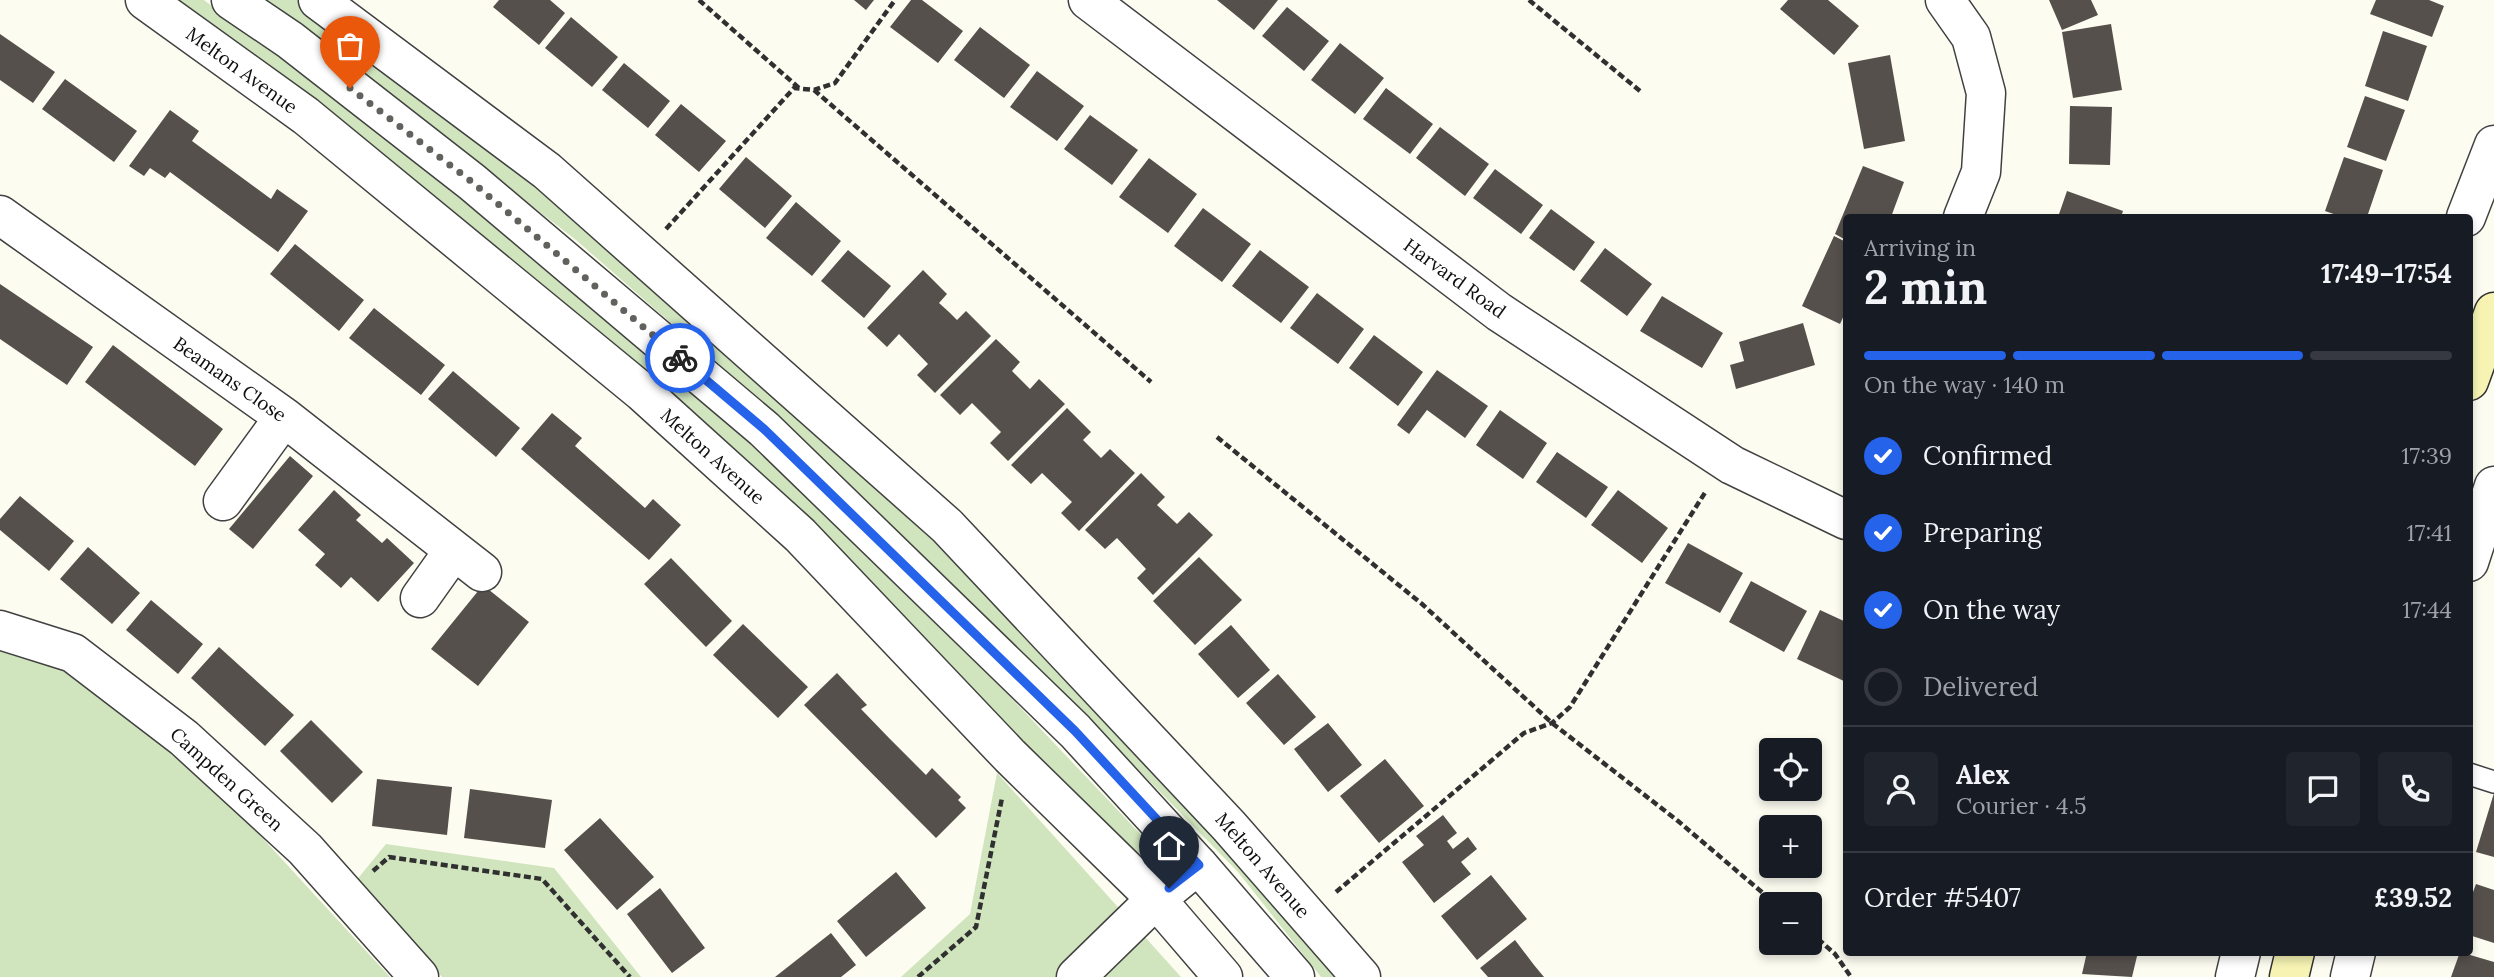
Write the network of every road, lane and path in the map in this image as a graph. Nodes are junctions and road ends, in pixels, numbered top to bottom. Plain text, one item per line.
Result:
1 (145, 0) edge
2 (231, 0) edge
3 (318, 0) edge
4 (699, 0) edge
5 (895, 0) edge
6 (1088, 0) edge
7 (1529, 0) edge
8 (1945, 0) edge
9 (799, 89) junction
10 (814, 90) junction
11 (1640, 91) dead end
12 (2494, 145) edge
13 (1964, 214) edge
14 (2467, 214) edge
15 (0, 215) edge
16 (642, 255) junction
17 (2494, 313) edge
18 (2473, 370) edge
19 (1151, 382) dead end
20 (285, 416) junction
21 (1217, 437) dead end
22 (1725, 461) junction
23 (2494, 486) edge
24 (223, 501) dead end
25 (1842, 508) edge
26 (2473, 550) edge
27 (419, 598) dead end
28 (0, 631) edge
29 (1552, 723) junction
30 (1010, 756) junction
31 (2473, 775) edge
32 (2494, 782) edge
33 (1199, 865) junction
34 (1762, 892) edge
35 (345, 894) junction
36 (1156, 899) junction
37 (1307, 916) junction
38 (1822, 943) edge
39 (2240, 956) edge
40 (2294, 956) edge
41 (2355, 956) edge
42 (419, 977) edge
43 (630, 977) edge
44 (918, 977) edge
45 (1076, 977) edge
46 (1223, 977) edge
47 (1295, 977) edge
48 (1361, 977) edge
49 (1851, 977) edge
50 (2235, 977) edge
51 (2289, 977) edge
52 (2350, 977) edge

1 - 30 street, Melton Avenue
2 - 33 street
3 - 16 street, Melton Avenue
4 - 9 path
5 - 10 path
6 - 22 street, Harvard Road
7 - 11 path
8 - 13 street
9 - 10 path
9 - 16 path
10 - 19 path
12 - 14 street
15 - 20 street, Beamans Close
16 - 37 street, Melton Avenue
17 - 18 main road
20 - 24 street
20 - 27 street, Beamans Close
21 - 29 path
22 - 25 street, Harvard Road
22 - 29 path
23 - 26 street
28 - 35 street, Campden Green
29 - 34 path
29 - 37 path
30 - 36 street, Melton Avenue
30 - 44 path
31 - 32 lane
33 - 36 street
33 - 47 street
35 - 42 street, Campden Green
35 - 43 path
36 - 45 street
36 - 46 street, Melton Avenue
37 - 48 street, Melton Avenue
38 - 49 path
39 - 50 street
40 - 51 main road
41 - 52 street

